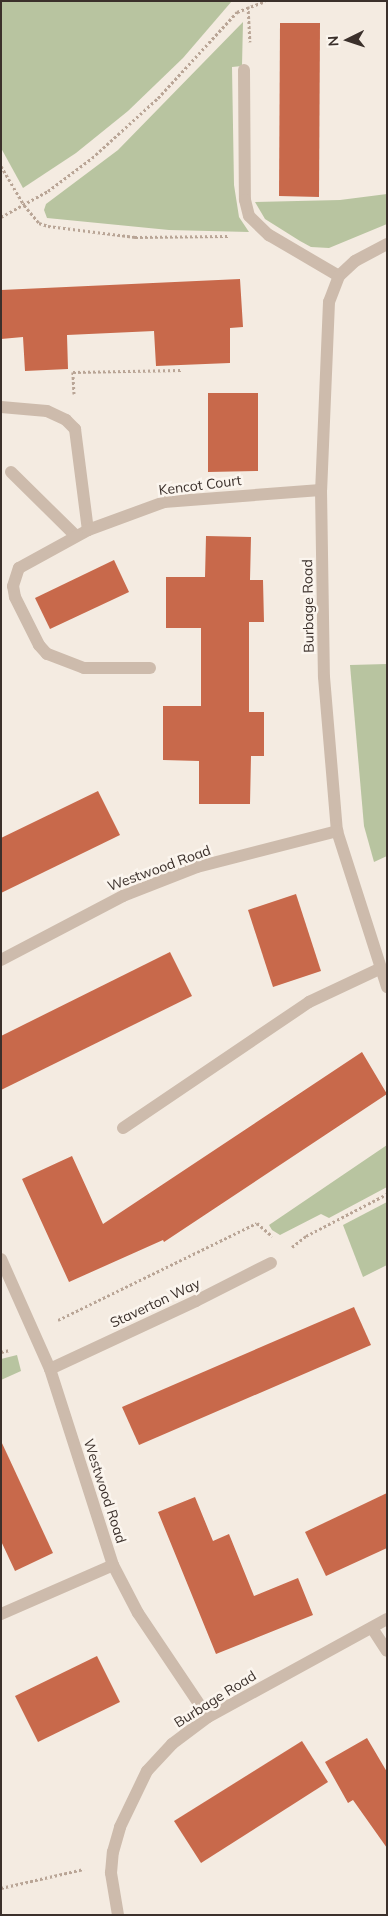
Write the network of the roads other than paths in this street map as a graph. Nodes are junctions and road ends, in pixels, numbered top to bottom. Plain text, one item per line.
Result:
1 (244, 70) dead end
2 (387, 244) edge
3 (339, 276) junction
4 (1, 408) edge
5 (11, 472) dead end
6 (321, 490) junction
7 (88, 530) junction
8 (76, 536) junction
9 (150, 668) dead end
10 (337, 831) junction
11 (1, 960) edge
12 (379, 969) junction
13 (387, 988) edge
14 (123, 1128) dead end
15 (1, 1259) edge
16 (271, 1263) road end
17 (50, 1368) junction
18 (113, 1565) junction
19 (1, 1614) edge
20 (387, 1618) edge
21 (372, 1628) junction
22 (387, 1651) edge
23 (208, 1717) junction
24 (118, 1915) edge

1 - 3 street
2 - 3 street, Burbage Road
3 - 6 street, Burbage Road
4 - 7 street
5 - 8 street
6 - 7 street, Kencot Court
6 - 10 street, Burbage Road
7 - 8 street, Kencot Court
8 - 9 street, Kencot Court
10 - 11 street, Westwood Road
10 - 12 street, Burbage Road
12 - 13 street, Burbage Road
12 - 14 street
15 - 17 street, Westwood Road
16 - 17 street, Staverton Way
17 - 18 street, Westwood Road
18 - 19 street
18 - 23 street, Westwood Road
20 - 21 street, Burbage Road
21 - 22 street
21 - 23 street, Burbage Road
23 - 24 street, Burbage Road

